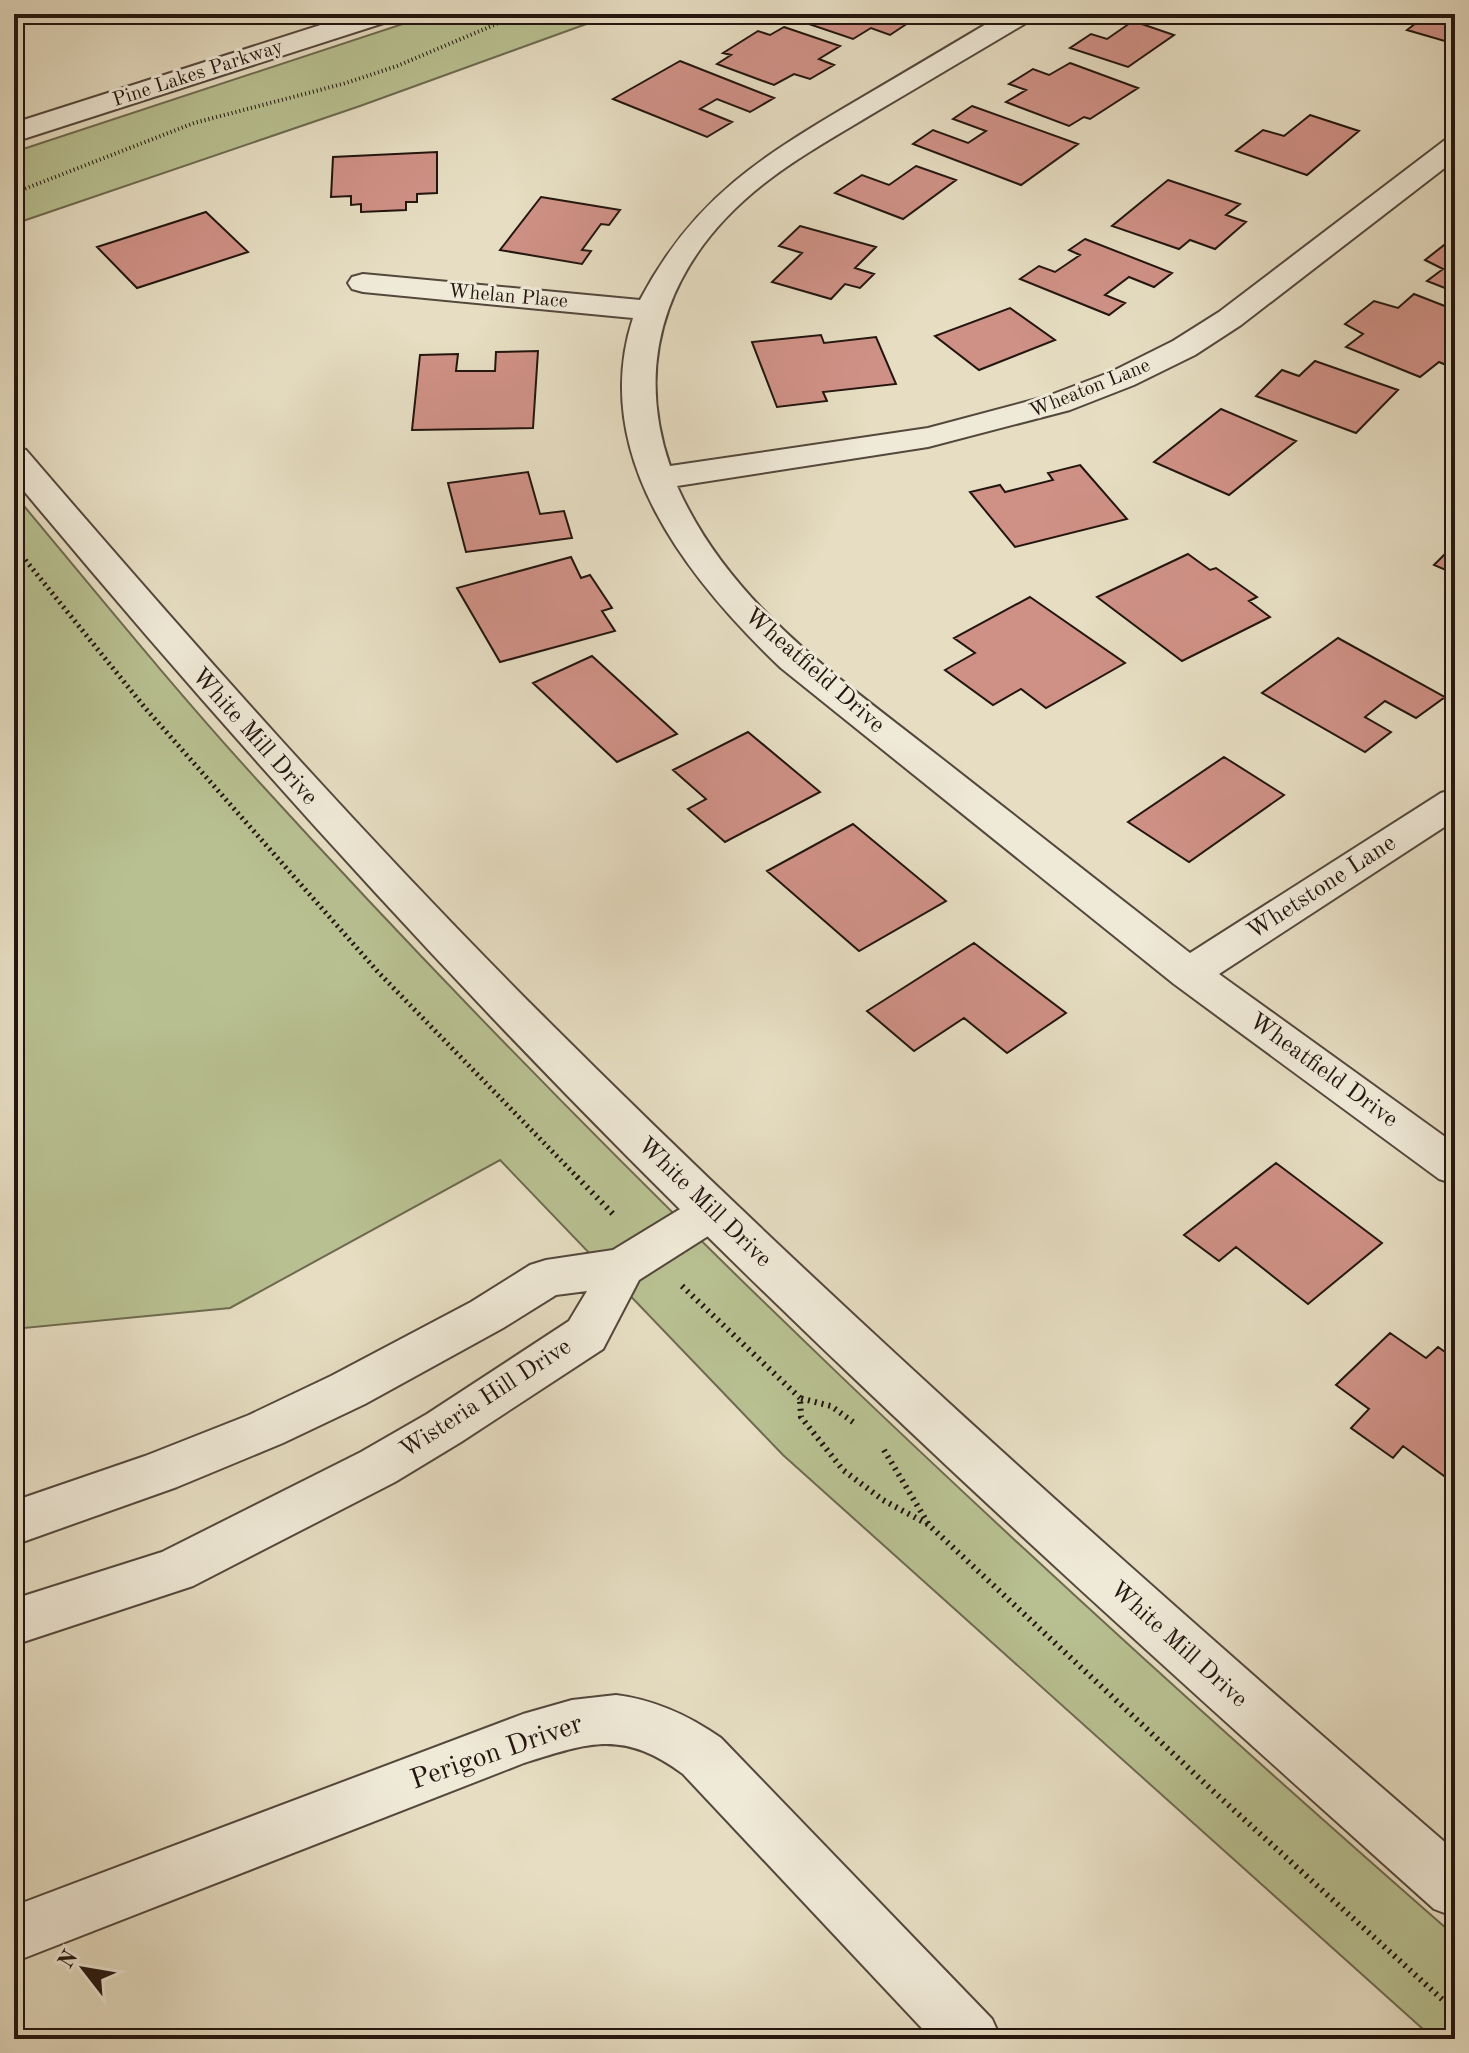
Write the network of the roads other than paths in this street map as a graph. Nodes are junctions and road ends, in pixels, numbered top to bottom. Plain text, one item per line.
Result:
1 (383, 14) edge
2 (1022, 14) edge
3 (14, 133) edge
4 (1455, 146) edge
5 (363, 283) dead end
6 (653, 311) junction
7 (14, 457) edge
8 (659, 477) junction
9 (1455, 802) edge
10 (1189, 974) junction
11 (1455, 1167) edge
12 (711, 1212) junction
13 (623, 1267) junction
14 (14, 1523) edge
15 (14, 1622) edge
16 (1455, 1889) edge
17 (14, 1934) edge
18 (972, 2039) edge

1 - 3 street, Pine Lakes Parkway
2 - 6 street, Wheatfield Drive
4 - 8 street, Wheaton Lane
5 - 6 street, Whelan Place
6 - 8 street, Wheatfield Drive
7 - 12 street, White Mill Drive
8 - 10 street, Wheatfield Drive
9 - 10 street, Whetstone Lane
10 - 11 street, Wheatfield Drive
12 - 13 street
12 - 16 street, White Mill Drive
13 - 14 street
13 - 15 street, Wisteria Hill Drive
17 - 18 street, Perigon Driver

